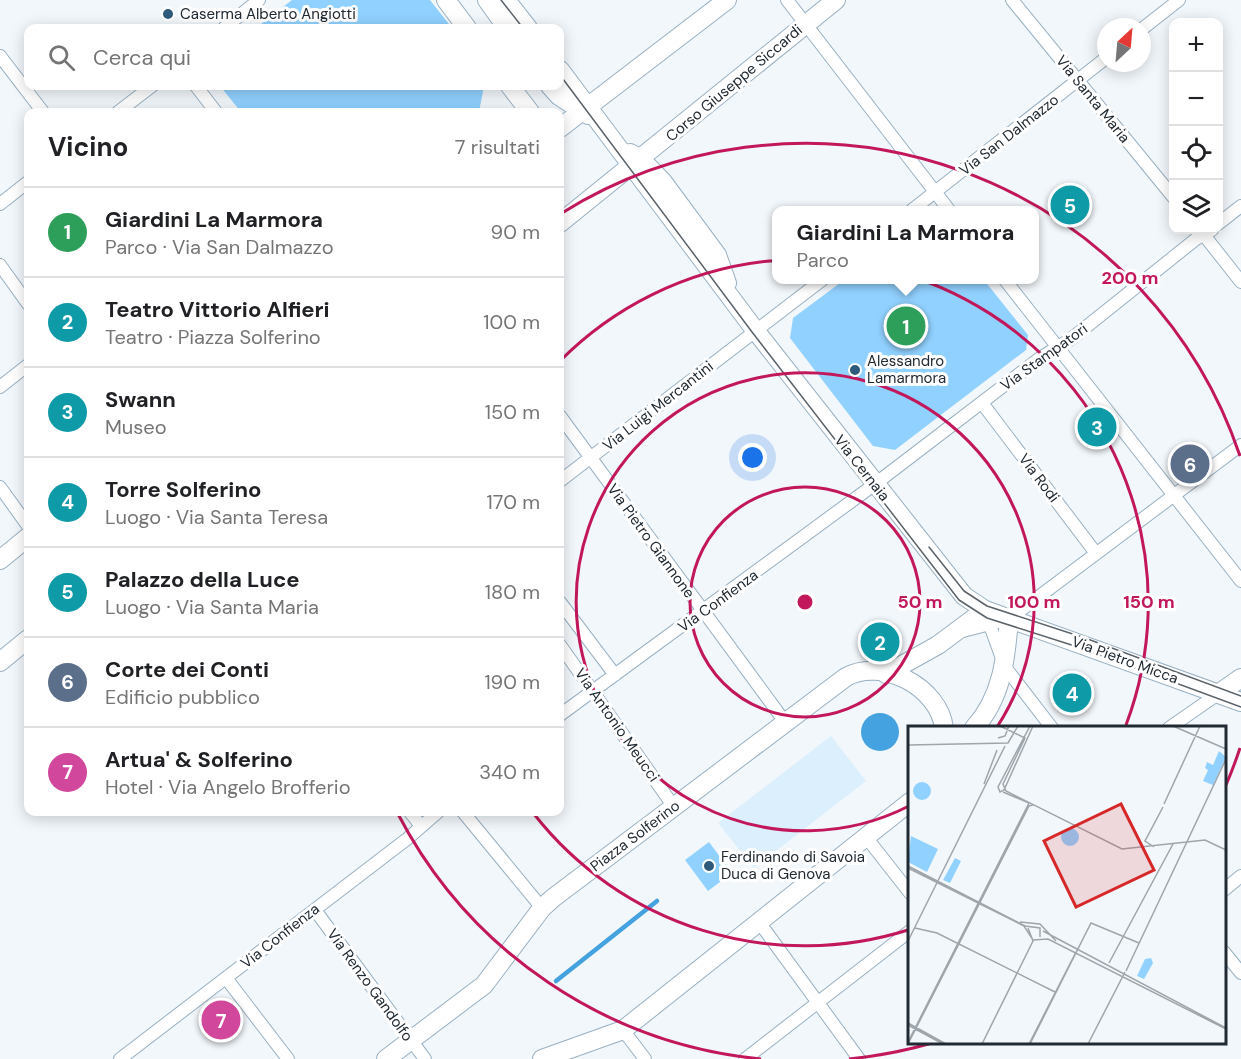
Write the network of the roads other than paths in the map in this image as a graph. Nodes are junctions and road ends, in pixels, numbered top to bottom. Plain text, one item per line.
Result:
1 (259, 0) edge
2 (446, 0) edge
3 (487, 0) edge
4 (506, 0) edge
5 (727, 0) edge
6 (787, 0) edge
7 (836, 0) edge
8 (1012, 0) edge
9 (1179, 0) edge
10 (1151, 22) edge
11 (229, 24) edge
12 (464, 24) edge
13 (504, 24) edge
14 (525, 24) edge
15 (805, 25) junction
16 (0, 56) edge
17 (1097, 65) edge
18 (564, 76) edge
19 (1078, 81) junction
20 (24, 88) edge
21 (26, 90) edge
22 (147, 90) edge
23 (199, 90) edge
24 (513, 90) edge
25 (554, 90) edge
26 (39, 108) edge
27 (123, 108) edge
28 (213, 108) edge
29 (527, 108) edge
30 (590, 113) junction
31 (564, 126) edge
32 (637, 163) junction
33 (24, 186) edge
34 (935, 192) junction
35 (1169, 193) edge
36 (0, 204) edge
37 (917, 206) edge
38 (946, 206) edge
39 (1241, 206) edge
40 (579, 208) junction
41 (564, 214) edge
42 (564, 220) edge
43 (1223, 220) edge
44 (1201, 234) edge
45 (1207, 234) edge
46 (0, 266) edge
47 (1241, 282) edge
48 (815, 284) edge
49 (1009, 284) edge
50 (24, 299) edge
51 (755, 330) junction
52 (1058, 345) junction
53 (24, 367) edge
54 (0, 387) edge
55 (982, 403) junction
56 (564, 421) edge
57 (1241, 445) edge
58 (591, 458) junction
59 (564, 478) edge
60 (875, 484) junction
61 (0, 488) edge
62 (1174, 494) junction
63 (24, 521) edge
64 (24, 540) edge
65 (1095, 552) junction
66 (0, 560) edge
67 (1241, 581) edge
68 (564, 607) edge
69 (702, 612) junction
70 (987, 617) junction
71 (1009, 619) junction
72 (24, 642) edge
73 (564, 651) edge
74 (0, 662) edge
75 (1005, 667) junction
76 (886, 674) junction
77 (615, 675) junction
78 (1241, 678) edge
79 (592, 690) junction
80 (1218, 694) junction
81 (1241, 702) edge
82 (564, 712) edge
83 (785, 722) junction
84 (943, 726) edge
85 (976, 726) edge
86 (1050, 726) edge
87 (1172, 726) edge
88 (908, 803) edge
89 (674, 807) junction
90 (413, 816) edge
91 (433, 816) edge
92 (466, 816) edge
93 (421, 826) junction
94 (866, 837) junction
95 (1241, 876) edge
96 (1226, 888) edge
97 (908, 892) edge
98 (542, 909) junction
99 (315, 910) junction
100 (759, 922) junction
101 (908, 932) edge
102 (1226, 954) edge
103 (1241, 973) edge
104 (226, 978) junction
105 (817, 1002) junction
106 (623, 1030) junction
107 (411, 1041) junction
108 (120, 1059) edge
109 (288, 1059) edge
110 (386, 1059) edge
111 (426, 1059) edge
112 (542, 1059) edge
113 (645, 1059) edge
114 (745, 1059) edge
115 (859, 1059) edge

1 - 11 street
2 - 12 street
3 - 13 street
4 - 14 street
5 - 30 street
6 - 15 street
7 - 15 street, Corso Giuseppe Siccardi
8 - 19 street, Via Santa Maria
9 - 10 street
15 - 32 street, Corso Giuseppe Siccardi
15 - 34 street
16 - 20 street
17 - 19 street, Via San Dalmazzo
18 - 30 street, Via Cernaia
19 - 34 street, Via San Dalmazzo
19 - 35 street, Via Santa Maria
21 - 26 street
22 - 27 street
23 - 28 street
24 - 29 street
25 - 30 street, Via Cernaia
30 - 31 street
30 - 32 street, Via Cernaia
32 - 40 street, Corso Giuseppe Siccardi
32 - 51 street, Via Cernaia
33 - 36 street
34 - 37 street, Via San Dalmazzo
34 - 38 street
39 - 43 street
40 - 41 street
40 - 42 street, Corso Giuseppe Siccardi
44 - 52 street, Via Stampatori
45 - 47 street
46 - 50 street
48 - 51 street
49 - 52 street
51 - 58 street, Via Luigi Mercantini
51 - 60 street, Via Cernaia
52 - 55 street, Via Stampatori
52 - 62 street
53 - 54 street
55 - 60 street, Via Stampatori
55 - 65 street, Via Rodi
56 - 58 street, Via Pietro Giannone
57 - 62 street
58 - 59 street, Via Luigi Mercantini
58 - 69 street, Via Pietro Giannone
60 - 69 street, Via Confienza
60 - 70 street, Via Cernaia
61 - 63 street
62 - 65 street
62 - 67 street
64 - 66 street
65 - 71 street
68 - 77 street, Via Antonio Meucci
69 - 77 street, Via Confienza
69 - 83 street, Via Pietro Giannone
70 - 71 street, Via Cernaia
70 - 75 street
70 - 76 street
71 - 75 street
71 - 80 street, Via Pietro Micca
72 - 74 street
73 - 79 street, Via Antonio Meucci
75 - 85 street
75 - 86 street
76 - 83 street, Piazza Solferino
76 - 84 street, Piazza Solferino
77 - 79 street, Via Confienza
78 - 80 street
79 - 82 street, Via Confienza
79 - 89 street, Via Antonio Meucci
80 - 81 street, Via Pietro Micca
80 - 87 street
83 - 89 street, Piazza Solferino
88 - 94 street
89 - 98 street, Piazza Solferino
90 - 93 street
91 - 93 street, Via Confienza
92 - 98 street
93 - 99 street, Via Confienza
94 - 97 street
94 - 100 street
95 - 96 street
98 - 107 street, Piazza Solferino
99 - 104 street, Via Confienza
99 - 107 street, Via Renzo Gandolfo
100 - 105 street
100 - 106 street
101 - 105 street
102 - 103 street
104 - 108 street, Via Confienza
104 - 109 street
105 - 114 street
105 - 115 street
106 - 112 street
106 - 113 street
107 - 110 street, Piazza Solferino
107 - 111 street, Via Renzo Gandolfo

